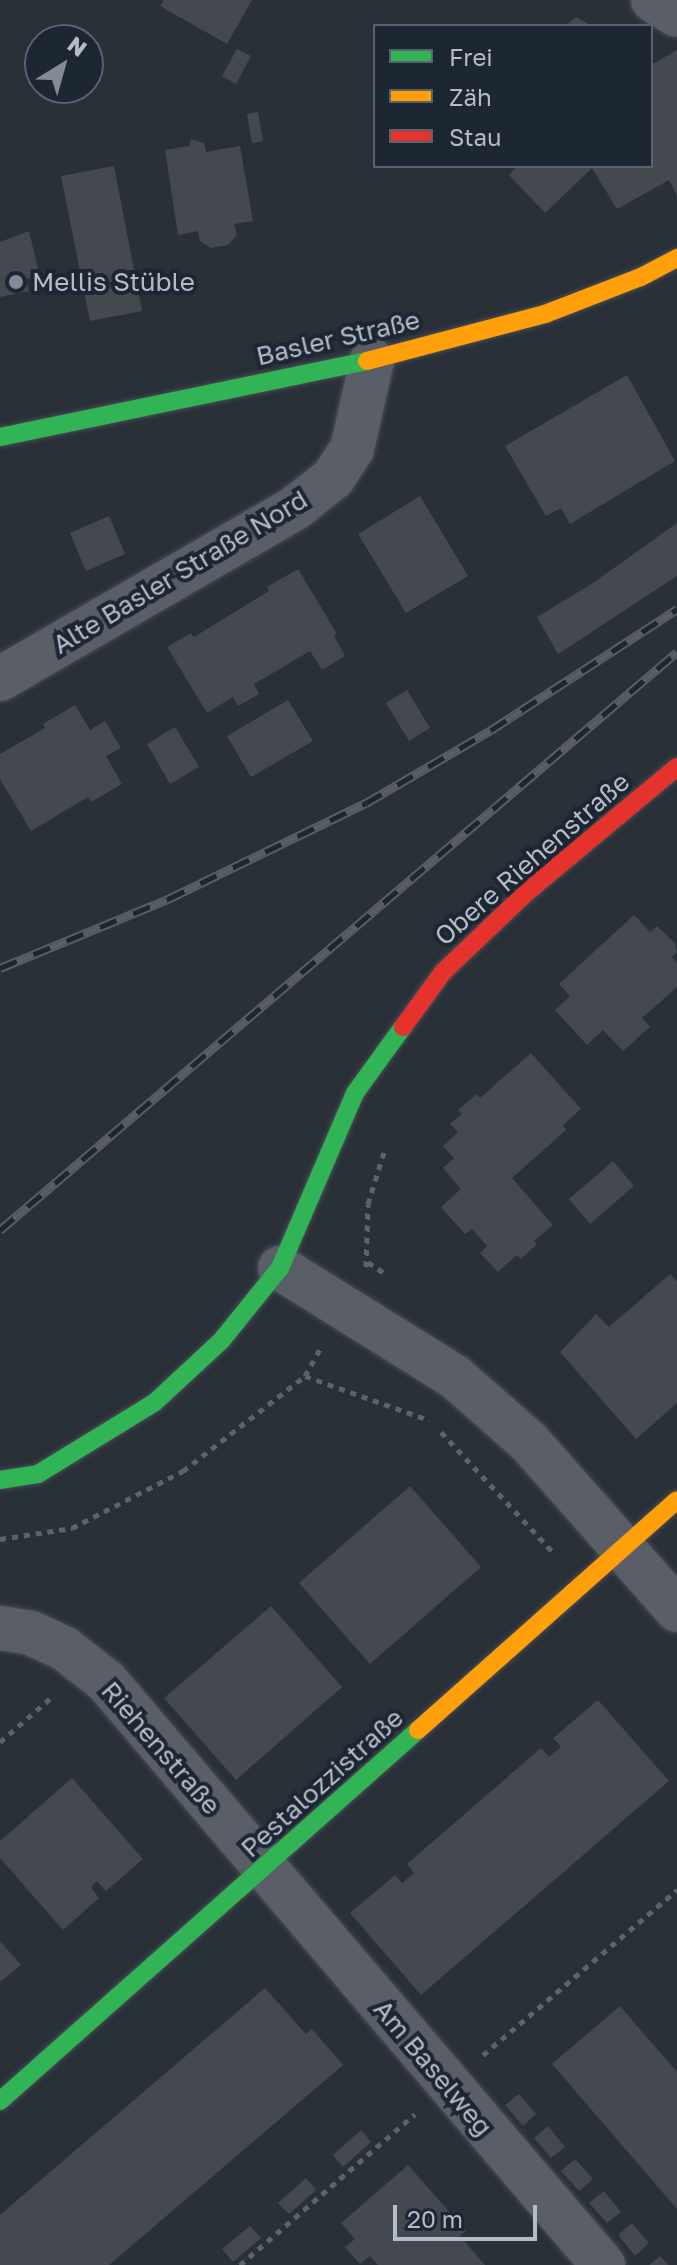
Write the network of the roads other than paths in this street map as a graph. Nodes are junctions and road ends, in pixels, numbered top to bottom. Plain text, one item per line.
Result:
1 (653, 0) edge
2 (677, 15) edge
3 (677, 258) edge
4 (372, 360) junction
5 (0, 437) edge
6 (0, 679) edge
7 (677, 767) edge
8 (280, 1268) junction
9 (0, 1480) edge
10 (677, 1500) edge
11 (622, 1547) junction
12 (677, 1610) edge
13 (0, 1628) edge
14 (265, 1869) junction
15 (0, 2101) edge
16 (603, 2265) edge

1 - 2 street
3 - 4 main road, Basler Straße
4 - 5 main road, Basler Straße
4 - 6 street, Alte Basler Straße Nord
7 - 8 main road, Obere Riehenstraße
8 - 9 main road, Obere Riehenstraße
8 - 11 street
10 - 11 main road, Pestalozzistraße
11 - 12 street
11 - 14 main road, Pestalozzistraße
13 - 14 street, Riehenstraße
14 - 15 main road, Pestalozzistraße
14 - 16 street, Am Baselweg

